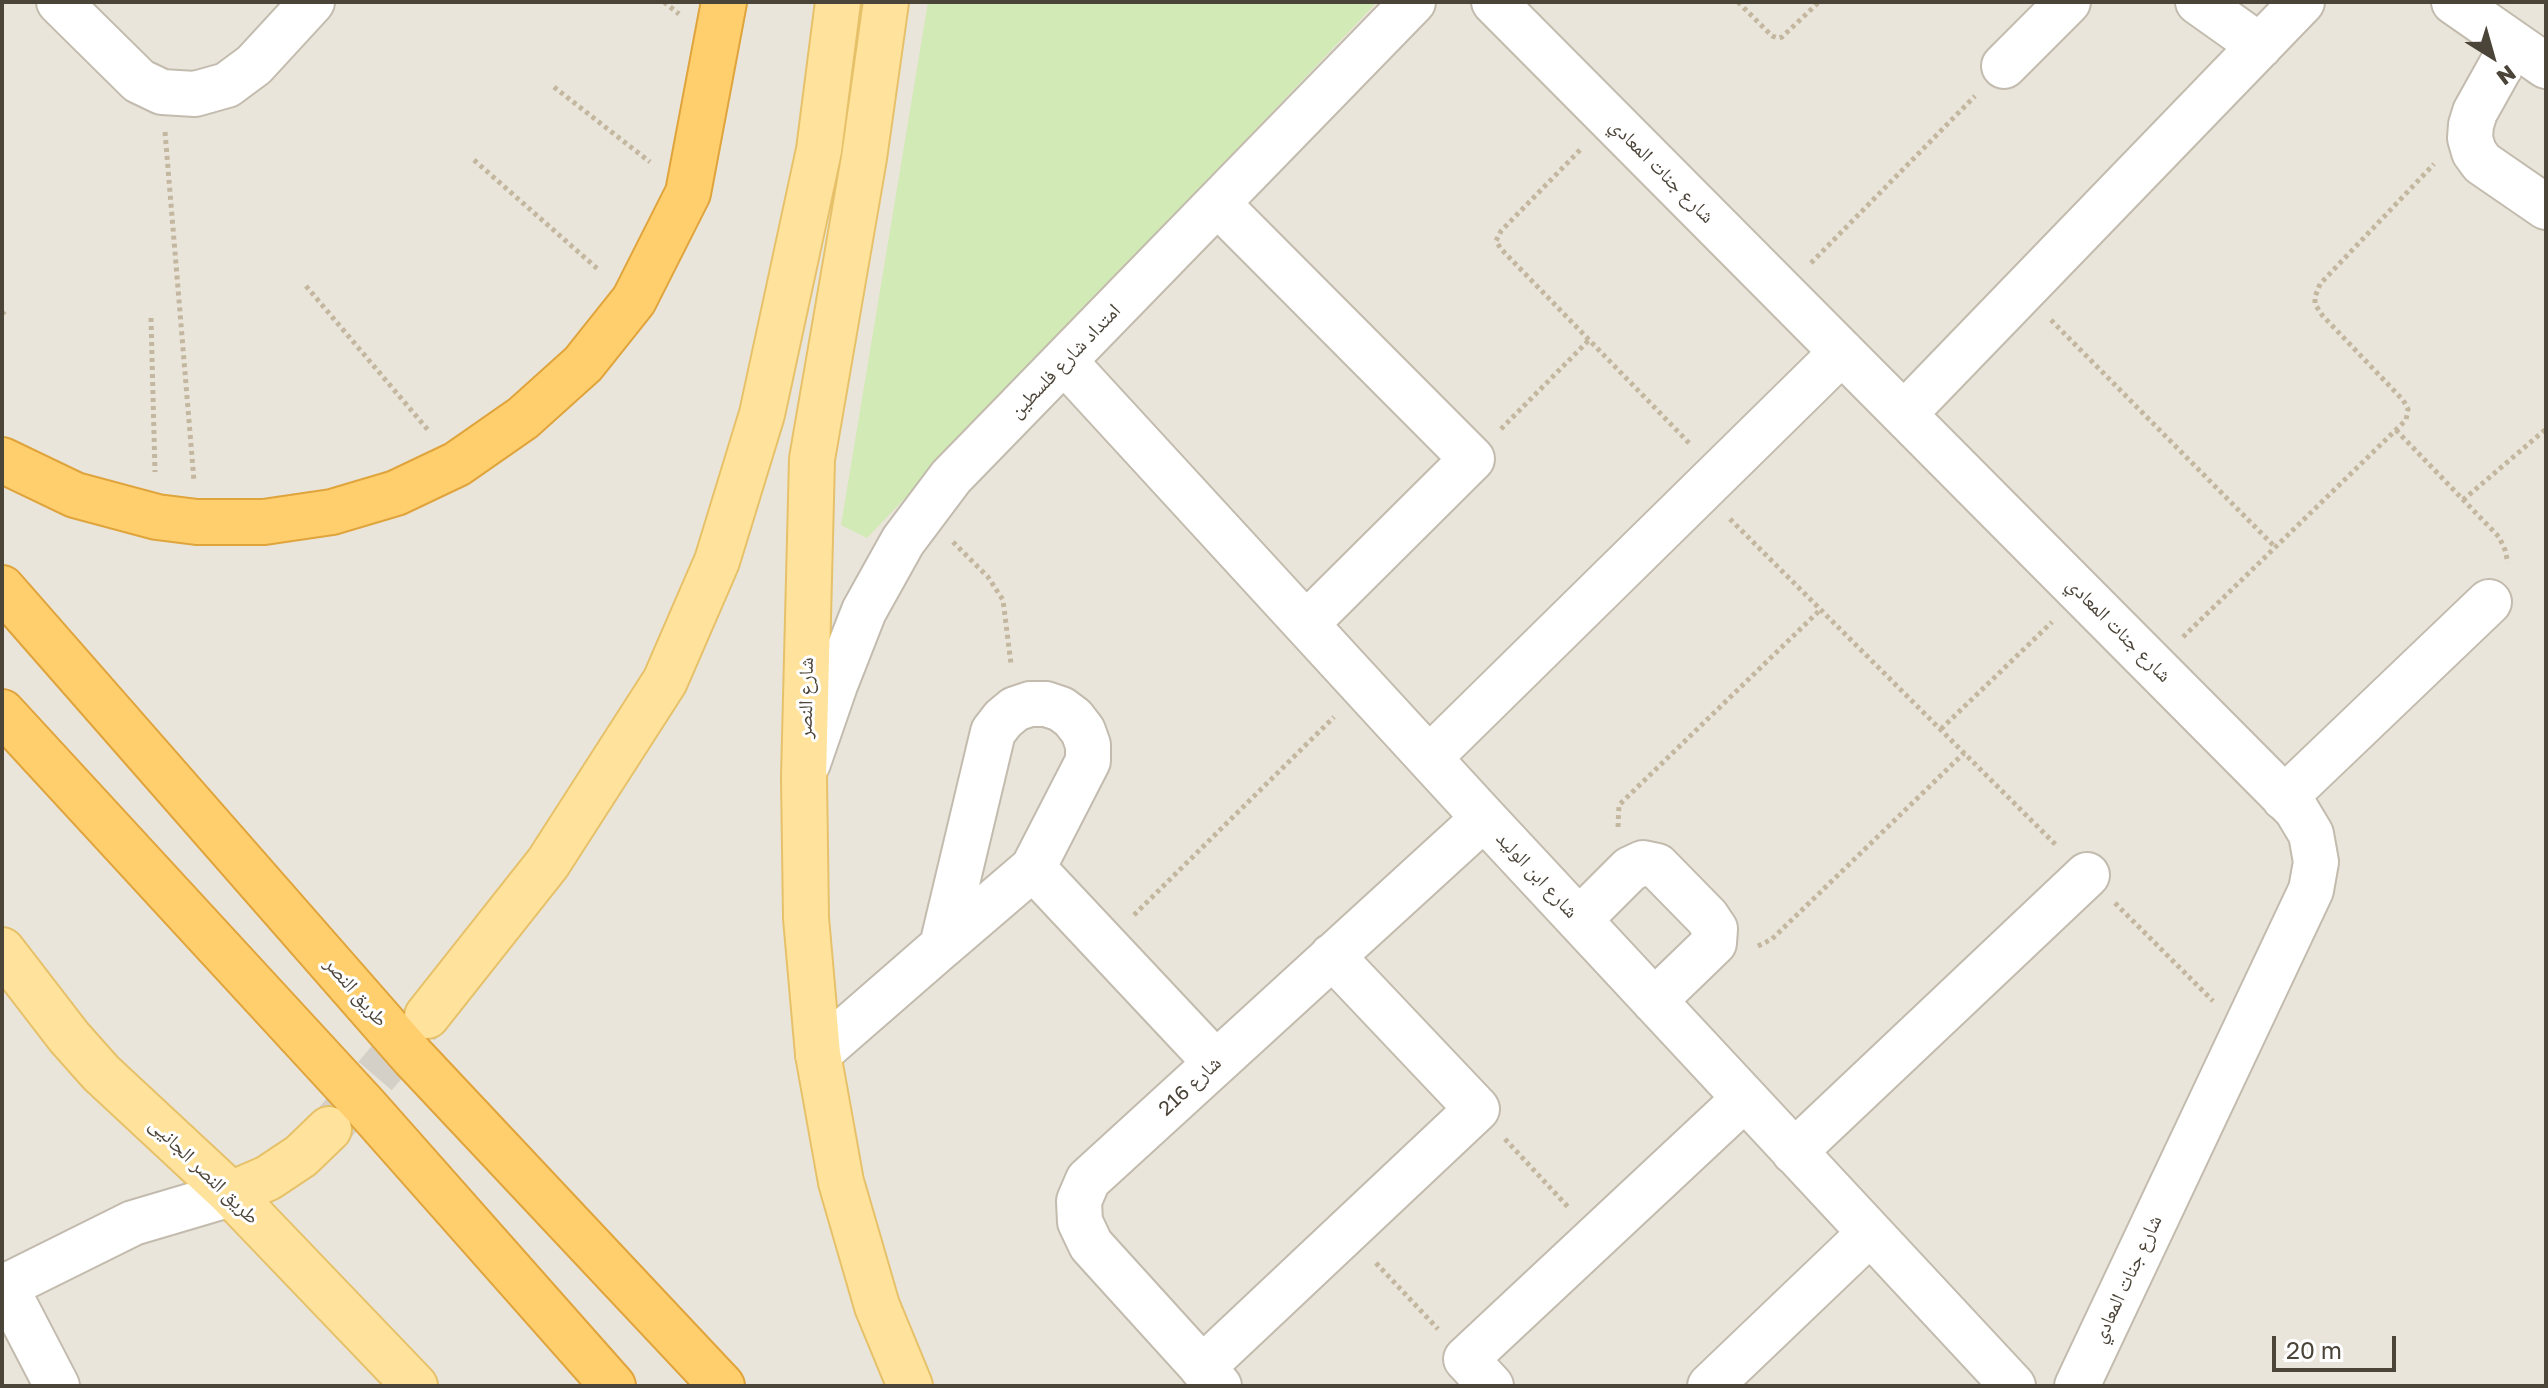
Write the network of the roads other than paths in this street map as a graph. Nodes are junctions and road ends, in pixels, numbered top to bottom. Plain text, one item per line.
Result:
1 (59, 2) edge
2 (312, 2) edge
3 (724, 2) edge
4 (838, 2) edge
5 (886, 2) edge
6 (1413, 2) edge
7 (2068, 2) edge
8 (2198, 2) edge
9 (2302, 2) edge
10 (2454, 2) edge
11 (1512, 8) edge
12 (2260, 46) junction
13 (2530, 55) edge
14 (2004, 66) road end
15 (1218, 204) junction
16 (2546, 207) edge
17 (1842, 352) junction
18 (1065, 362) junction
19 (1904, 414) junction
20 (2, 460) edge
21 (2, 588) edge
22 (2489, 602) road end
23 (1306, 624) junction
24 (2, 712) edge
25 (1429, 758) junction
26 (804, 777) junction
27 (2284, 798) junction
28 (1484, 818) junction
29 (1033, 868) junction
30 (2087, 875) road end
31 (1579, 920) junction
32 (942, 946) junction
33 (2, 950) edge
34 (1332, 956) junction
35 (1654, 1001) junction
36 (427, 1016) tunnel mouth
37 (818, 1054) junction
38 (1216, 1063) junction
39 (1744, 1099) junction
40 (329, 1129) tunnel mouth
41 (1794, 1152) junction
42 (231, 1194) junction
43 (1870, 1233) junction
44 (4, 1287) edge
45 (1478, 1372) edge
46 (1210, 1377) edge
47 (57, 1386) edge
48 (415, 1386) edge
49 (613, 1386) edge
50 (722, 1386) edge
51 (910, 1386) edge
52 (1710, 1386) edge
53 (2013, 1386) edge
54 (2077, 1386) edge

1 - 2 street
3 - 20 highway
4 - 36 main road
5 - 26 main road, شارع النصر
6 - 15 street, امتداد شارع فلسطين
7 - 14 street
8 - 12 street
9 - 12 street
10 - 13 street
11 - 17 street, شارع جنات المعادي
12 - 19 street
13 - 16 street
15 - 18 street, امتداد شارع فلسطين
15 - 23 street
17 - 19 street, شارع جنات المعادي
17 - 25 street
18 - 23 street, شارع ابن الوليد
18 - 26 street, امتداد شارع فلسطين
19 - 27 street, شارع جنات المعادي
21 - 50 highway, طريق النصر
22 - 27 street
23 - 25 street, شارع ابن الوليد
24 - 49 highway
25 - 28 street, شارع ابن الوليد
26 - 37 main road, شارع النصر
27 - 54 street, شارع جنات المعادي
28 - 31 street, شارع ابن الوليد
28 - 34 street, شارع 216
29 - 32 street
29 - 32 street
29 - 38 street
30 - 41 street
31 - 35 street, شارع ابن الوليد
31 - 35 street
32 - 37 street
33 - 42 main road, طريق النصر الجانيى
34 - 38 street, شارع 216
34 - 46 street
35 - 39 street, شارع ابن الوليد
37 - 51 main road, شارع النصر
38 - 46 street, شارع 216
39 - 41 street, شارع ابن الوليد
39 - 45 street
40 - 42 main road
41 - 43 street, شارع ابن الوليد
42 - 44 street
42 - 48 main road, طريق النصر الجانيى
43 - 52 street
43 - 53 street, شارع ابن الوليد
44 - 47 street

